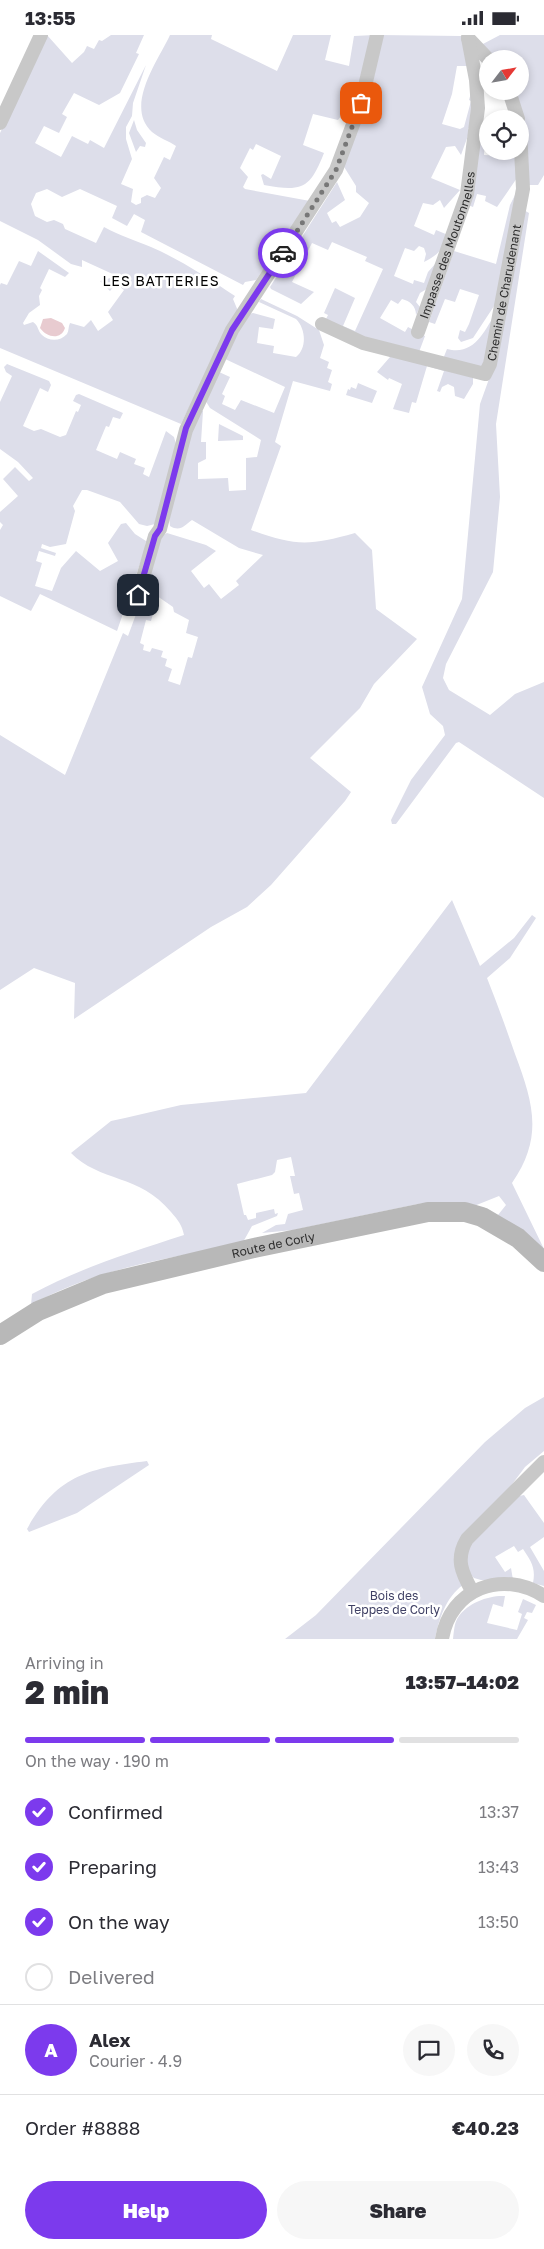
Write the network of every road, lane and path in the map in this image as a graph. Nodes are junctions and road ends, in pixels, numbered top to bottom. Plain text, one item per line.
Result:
1 (41, 35) edge
2 (377, 35) edge
3 (466, 36) edge
4 (479, 50) edge
5 (0, 123) edge
6 (522, 160) edge
7 (322, 325) dead end
8 (418, 332) dead end
9 (138, 595) dead end
10 (544, 1262) edge
11 (0, 1335) edge
12 (544, 1462) edge
13 (472, 1591) junction
14 (544, 1596) edge
15 (442, 1639) edge

1 - 5 street
2 - 9 street
3 - 4 street
3 - 8 street, Impasse des Moutonnelles
6 - 7 street, Chemin de Charudenant
10 - 11 street, Route de Corly
12 - 13 street
13 - 14 street
13 - 15 street

